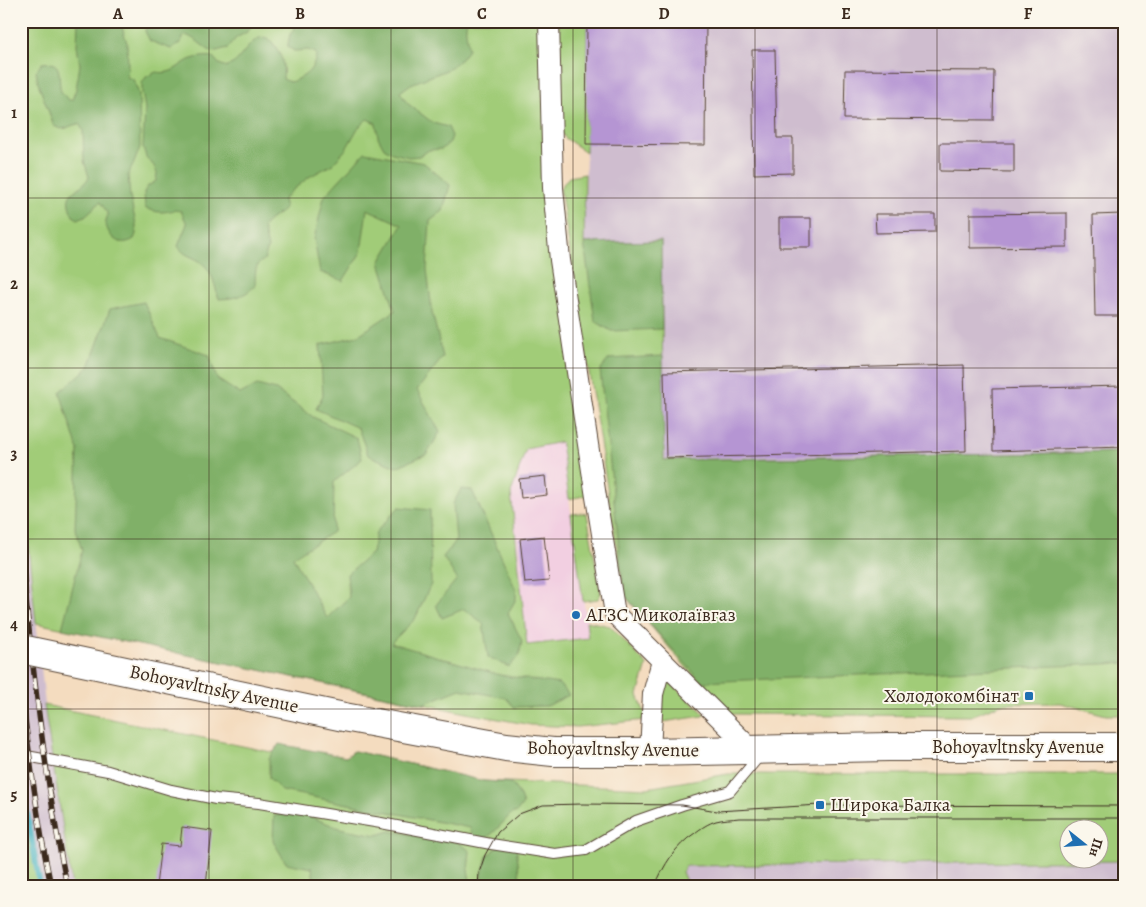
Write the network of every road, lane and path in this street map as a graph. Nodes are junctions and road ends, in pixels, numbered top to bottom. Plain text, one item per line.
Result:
1 (549, 21) edge
2 (21, 649) edge
3 (662, 661) junction
4 (1125, 747) edge
5 (758, 749) junction
6 (650, 752) junction
7 (21, 755) edge

1 - 3 street
2 - 6 main road, Bohoyavltnsky Avenue, bridge
3 - 5 street
3 - 6 street
4 - 5 main road, Bohoyavltnsky Avenue
5 - 6 main road, Bohoyavltnsky Avenue
5 - 7 lane

